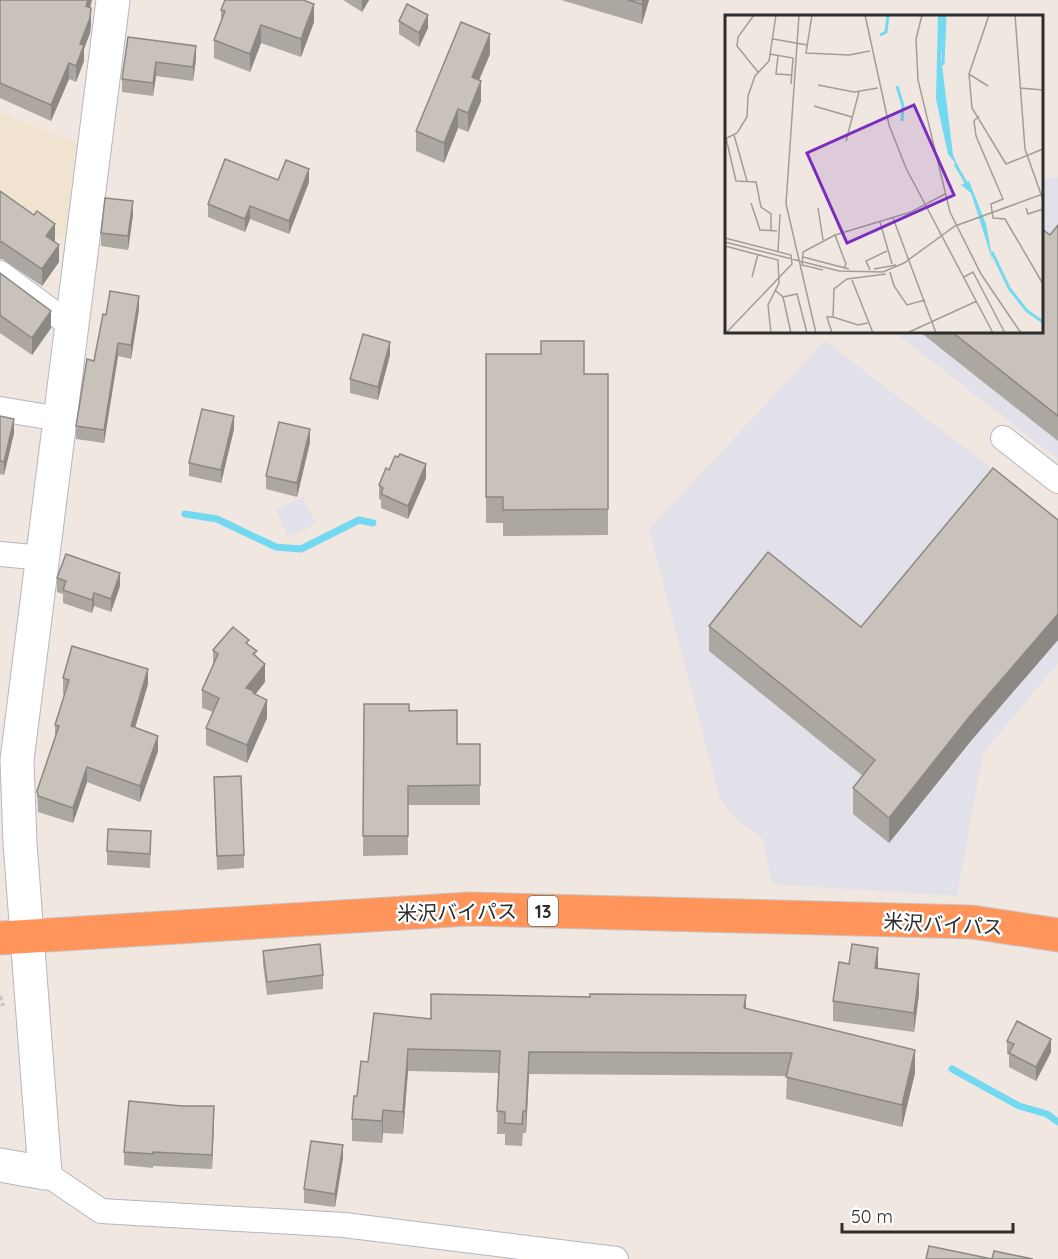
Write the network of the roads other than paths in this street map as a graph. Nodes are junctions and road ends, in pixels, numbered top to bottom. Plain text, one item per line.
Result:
1 (113, 0) edge
2 (0, 273) edge
3 (73, 327) junction
4 (0, 409) edge
5 (60, 419) junction
6 (1003, 438) dead end
7 (1058, 481) edge
8 (0, 554) edge
9 (43, 558) junction
10 (1058, 935) edge
11 (14, 937) edge
12 (0, 1165) edge
13 (45, 1173) junction
14 (616, 1259) edge

1 - 3 street
2 - 3 street
3 - 5 street
4 - 5 street
5 - 9 street
6 - 7 street
8 - 9 street
9 - 11 street
10 - 11 highway, 米沢バイパス / 13
11 - 13 street
12 - 13 street
13 - 14 street

